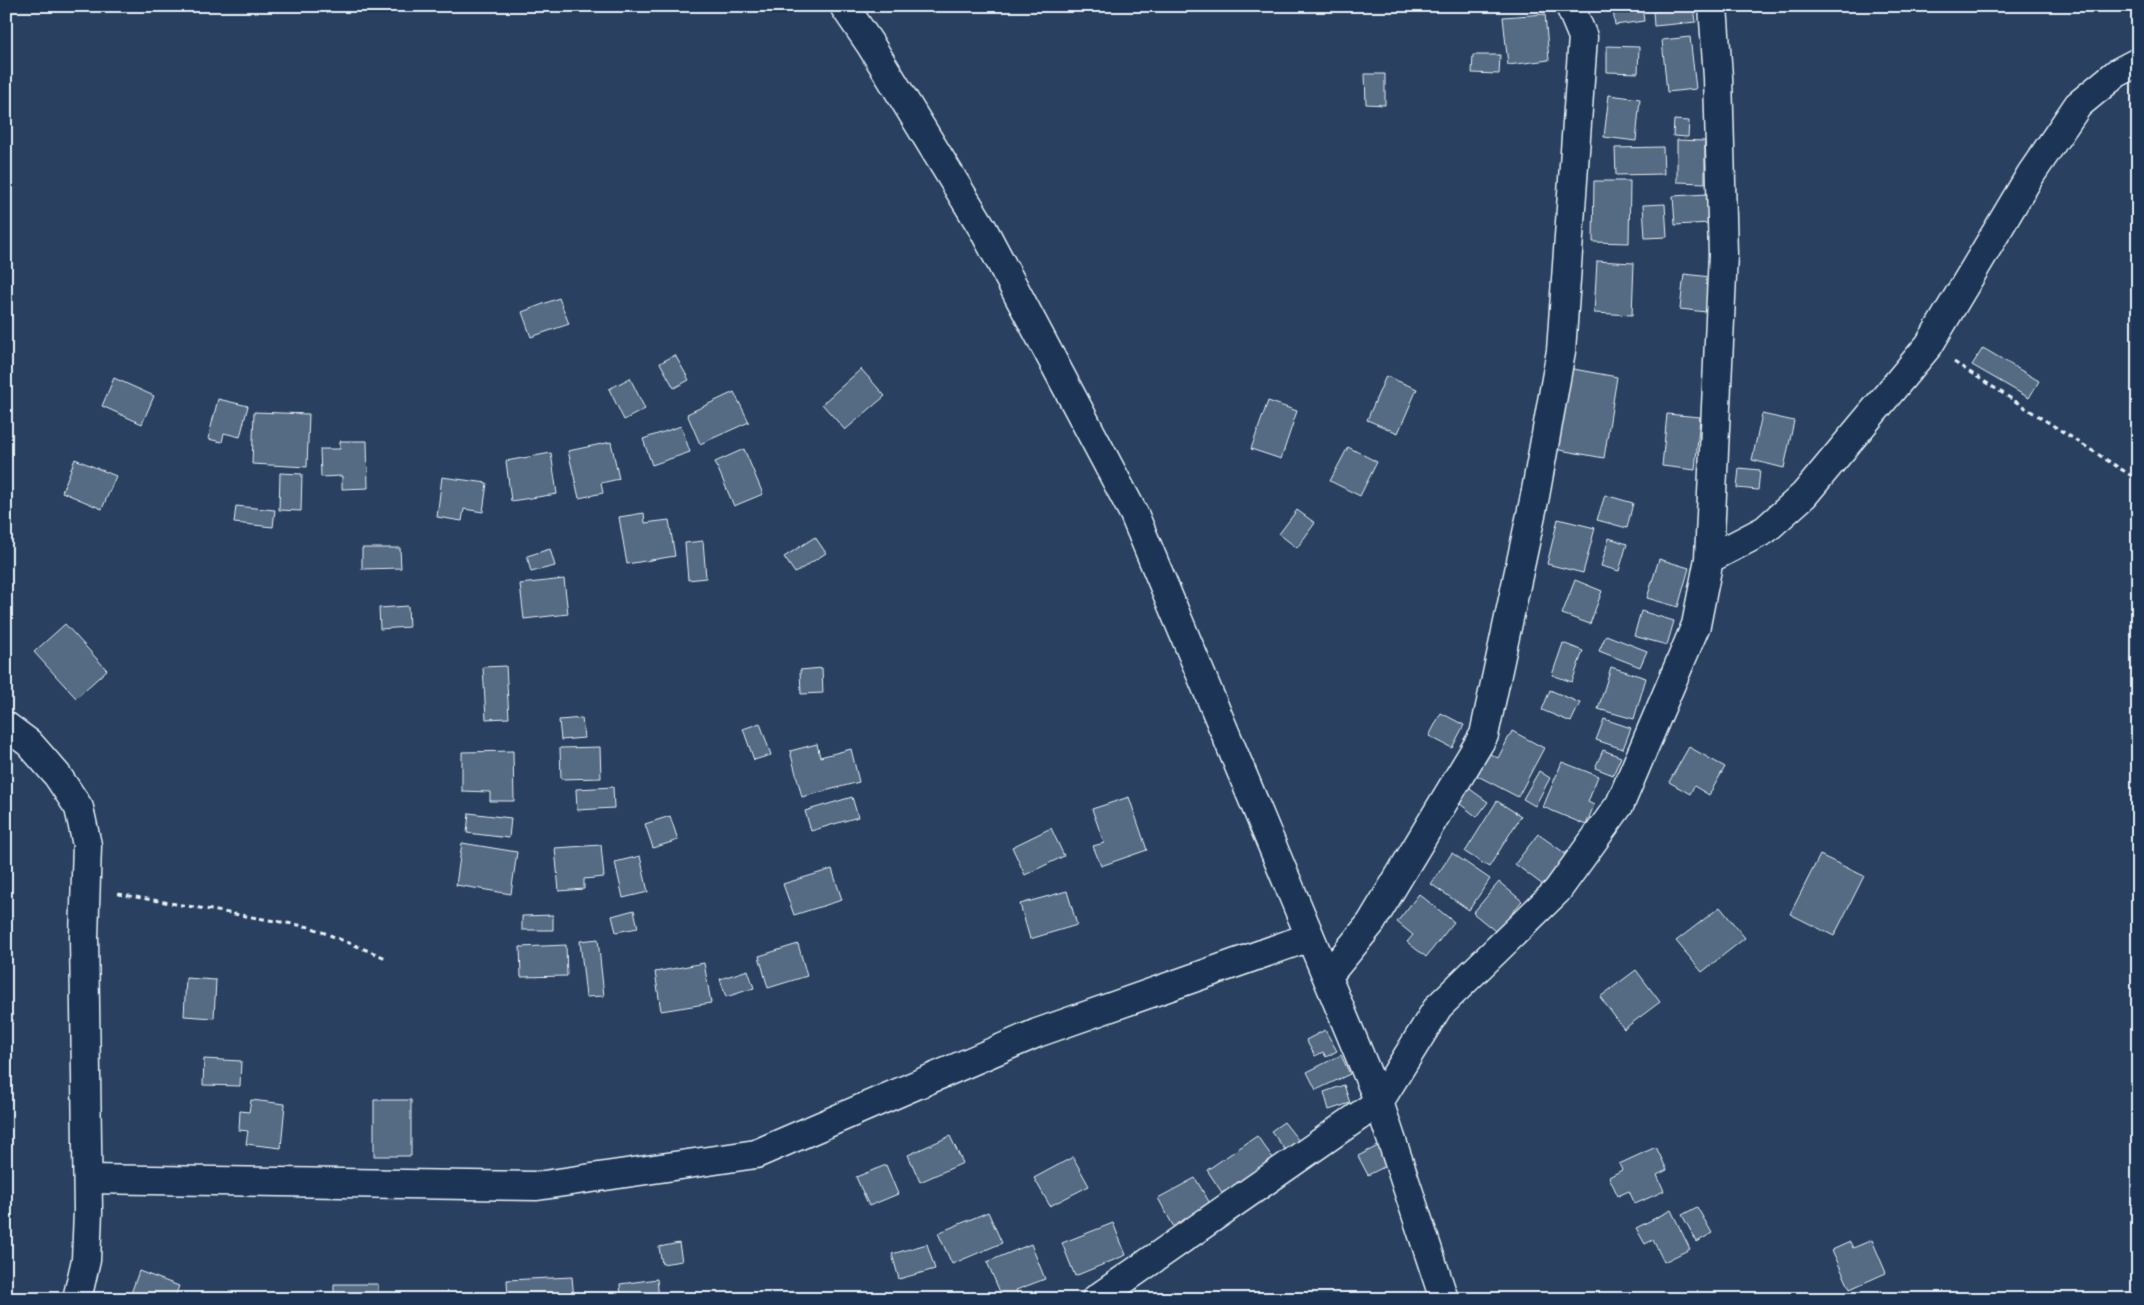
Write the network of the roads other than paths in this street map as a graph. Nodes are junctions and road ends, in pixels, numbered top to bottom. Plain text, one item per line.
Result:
1 (844, 6) edge
2 (1570, 6) edge
3 (1713, 6) edge
4 (2138, 62) edge
5 (1709, 559) junction
6 (6, 726) edge
7 (1310, 936) junction
8 (1327, 978) junction
9 (1379, 1102) junction
10 (88, 1179) junction
11 (77, 1299) edge
12 (1096, 1299) edge
13 (1444, 1299) edge

1 - 7 street
2 - 8 street
3 - 5 street
4 - 5 street
5 - 9 street
6 - 10 street
7 - 8 street
7 - 10 street
8 - 9 street
9 - 12 street
9 - 13 street
10 - 11 street

